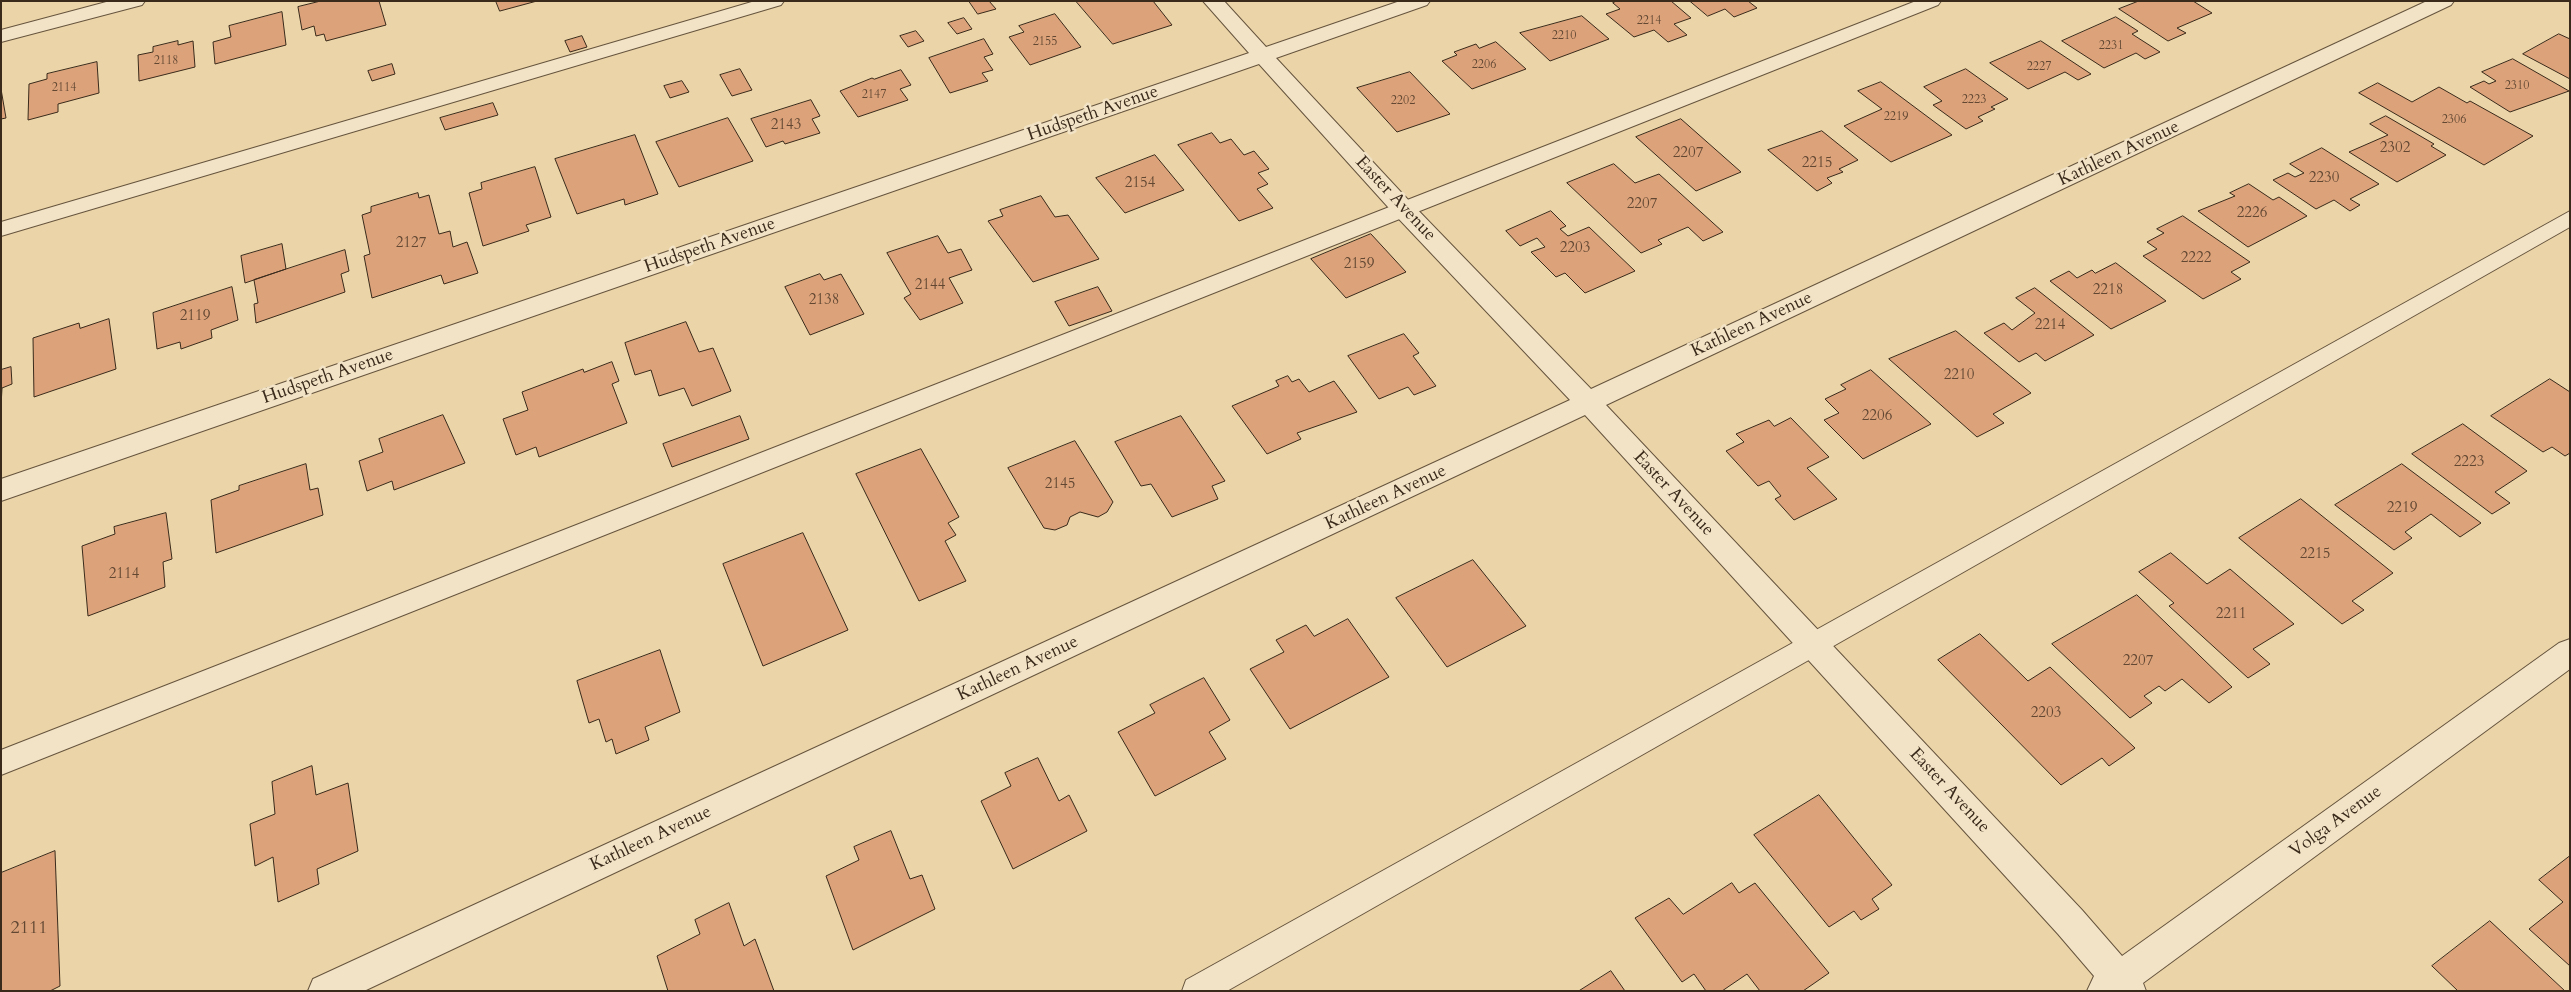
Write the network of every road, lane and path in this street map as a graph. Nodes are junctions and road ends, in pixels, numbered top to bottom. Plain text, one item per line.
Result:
1 (135, 1) edge
2 (775, 1) edge
3 (1213, 1) edge
4 (1420, 1) edge
5 (1932, 1) edge
6 (2444, 1) edge
7 (1, 36) edge
8 (1264, 55) junction
9 (1405, 211) junction
10 (2570, 218) edge
11 (1, 229) edge
12 (1588, 402) junction
13 (1, 490) edge
14 (1814, 644) junction
15 (2570, 652) edge
16 (1, 763) edge
17 (2117, 987) edge
18 (325, 991) edge
19 (1197, 991) edge

1 - 7 street
2 - 11 lane
3 - 8 street, Easter Avenue
4 - 8 street, Hudspeth Avenue
5 - 9 lane
6 - 12 street, Kathleen Avenue
8 - 9 street, Easter Avenue
8 - 13 street, Hudspeth Avenue
9 - 12 street, Easter Avenue
9 - 16 lane
10 - 14 lane
12 - 14 street, Easter Avenue
12 - 18 street, Kathleen Avenue
14 - 17 street, Easter Avenue
14 - 19 lane
15 - 17 street, Volga Avenue

